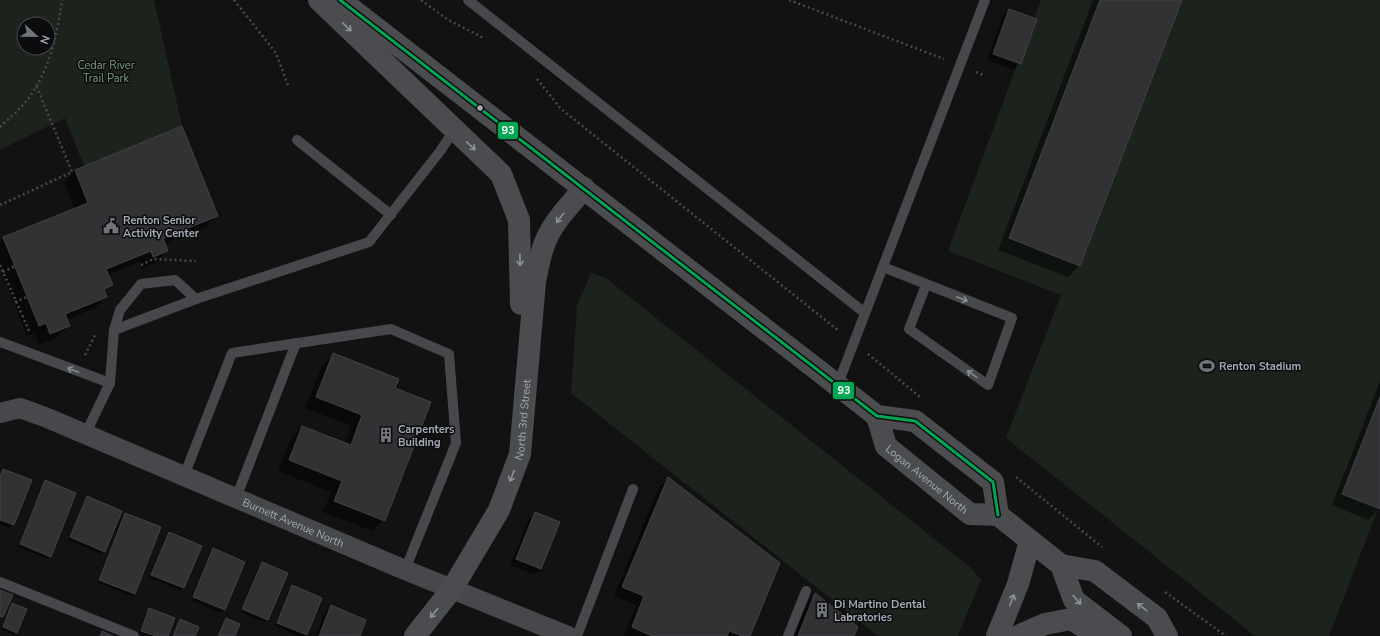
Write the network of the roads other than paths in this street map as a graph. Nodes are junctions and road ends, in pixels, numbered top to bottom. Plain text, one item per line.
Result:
1 (319, 0) edge
2 (340, 0) edge
3 (468, 0) edge
4 (985, 0) edge
5 (454, 130) junction
6 (297, 140) dead end
7 (584, 188) junction
8 (392, 215) junction
9 (883, 267) junction
10 (926, 285) junction
11 (196, 299) junction
12 (865, 313) junction
13 (114, 330) junction
14 (0, 342) edge
15 (296, 343) junction
16 (110, 383) junction
17 (525, 383) junction
18 (838, 384) junction
19 (0, 412) edge
20 (877, 416) junction
21 (85, 434) junction
22 (184, 476) junction
23 (633, 489) dead end
24 (236, 498) junction
25 (998, 514) junction
26 (1030, 541) junction
27 (1061, 565) junction
28 (405, 570) junction
29 (0, 582) edge
30 (452, 589) junction
31 (806, 591) dead end
32 (134, 636) edge
33 (415, 636) edge
34 (568, 636) edge
35 (577, 636) edge
36 (788, 636) edge
37 (997, 636) edge
38 (1018, 636) edge
39 (1098, 636) edge
40 (1121, 636) edge
41 (1167, 636) edge

1 -> 5 main road
2 - 7 main road
3 - 12 lane
4 - 9 lane
5 - 8 lane
5 -> 17 main road
6 - 8 lane
7 -> 17 main road, North 3rd Street
7 - 18 main road
8 - 11 lane
9 - 10 lane
9 - 12 lane
10 -> 10 lane
11 - 13 lane
11 - 13 lane
12 - 18 lane
13 - 16 lane
16 -> 14 lane
15 - 22 lane
15 - 24 lane
15 - 28 lane
16 - 21 lane
17 -> 30 main road, North 3rd Street
18 - 20 main road
19 - 21 street, Burnett Avenue North
20 - 25 main road, Logan Avenue North
20 - 25 main road
21 - 22 street, Burnett Avenue North
22 - 24 street, Burnett Avenue North
23 - 35 lane
24 - 28 street, Burnett Avenue North
25 - 26 main road
26 - 27 main road
37 -> 26 main road
27 -> 40 main road
41 -> 27 main road
28 - 30 street, Burnett Avenue North
29 - 32 lane
30 -> 33 main road, North 3rd Street
30 - 34 street, Burnett Avenue North
31 - 36 lane
38 - 39 main road

